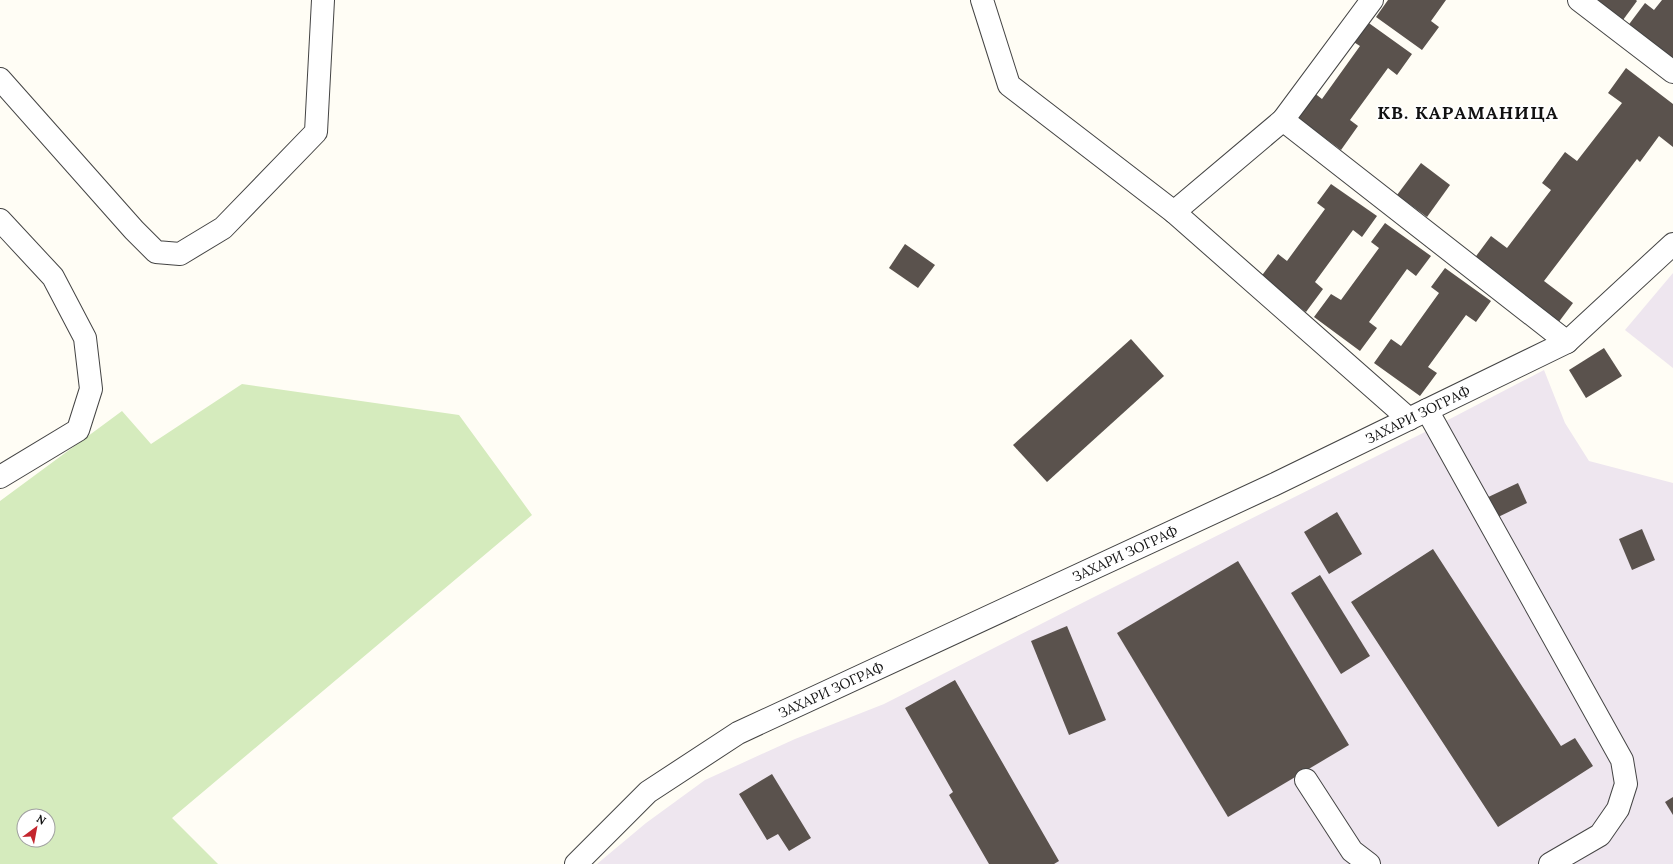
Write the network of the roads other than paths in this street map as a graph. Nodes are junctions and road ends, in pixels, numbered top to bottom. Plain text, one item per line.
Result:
1 (323, 0) edge
2 (982, 0) edge
3 (1372, 0) edge
4 (1579, 0) edge
5 (1673, 72) edge
6 (0, 79) edge
7 (1283, 120) junction
8 (1174, 212) junction
9 (0, 220) edge
10 (1673, 244) edge
11 (1567, 342) junction
12 (1418, 415) junction
13 (0, 477) edge
14 (1306, 780) dead end
15 (576, 864) edge
16 (1369, 864) edge
17 (1550, 864) edge

1 - 6 street
2 - 8 street
3 - 7 street
4 - 5 street
7 - 8 street
7 - 11 street
8 - 12 street
9 - 13 street
10 - 11 street, ЗАХАРИ ЗОГРАФ
11 - 12 street, ЗАХАРИ ЗОГРАФ
12 - 15 street, ЗАХАРИ ЗОГРАФ
12 - 17 street
14 - 16 street

